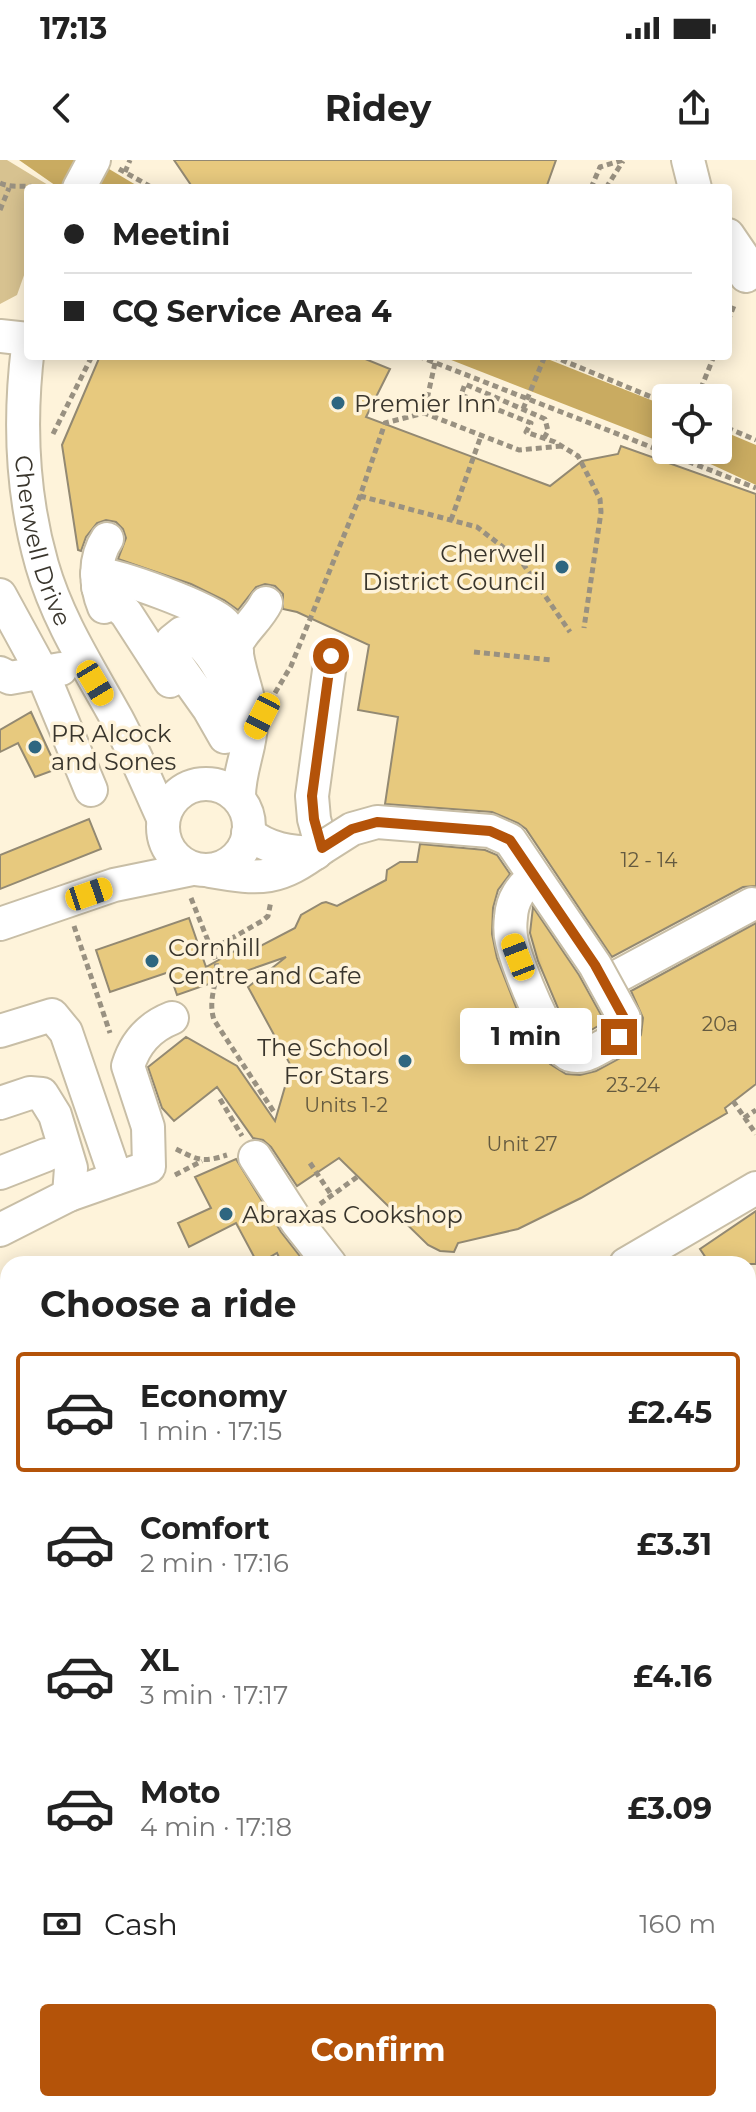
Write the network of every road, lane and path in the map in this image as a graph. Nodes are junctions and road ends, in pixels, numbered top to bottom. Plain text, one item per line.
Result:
1 (130, 160) edge
2 (623, 160) edge
3 (688, 160) edge
4 (104, 163) edge
5 (125, 172) junction
6 (0, 183) edge
7 (83, 184) edge
8 (146, 184) edge
9 (593, 184) edge
10 (608, 184) edge
11 (694, 184) edge
12 (24, 185) edge
13 (9, 188) junction
14 (0, 210) edge
15 (732, 241) edge
16 (746, 276) dead end
17 (0, 336) edge
18 (24, 339) edge
19 (27, 360) edge
20 (90, 360) edge
21 (428, 360) edge
22 (543, 360) edge
23 (562, 360) edge
24 (712, 360) edge
25 (435, 363) junction
26 (703, 384) edge
27 (652, 397) edge
28 (523, 409) junction
29 (424, 413) junction
30 (732, 430) edge
31 (481, 436) junction
32 (544, 438) junction
33 (756, 440) edge
34 (563, 446) junction
35 (27, 486) junction
36 (756, 488) edge
37 (360, 496) junction
38 (451, 520) junction
39 (107, 539) dead end
40 (98, 580) junction
41 (0, 595) edge
42 (584, 628) dead end
43 (570, 632) dead end
44 (237, 652) junction
45 (474, 652) dead end
46 (331, 656) dead end
47 (552, 660) dead end
48 (84, 664) junction
49 (42, 672) junction
50 (0, 673) edge
51 (269, 705) junction
52 (117, 720) junction
53 (228, 734) junction
54 (191, 787) junction
55 (91, 790) dead end
56 (239, 799) junction
57 (163, 826) junction
58 (248, 833) junction
59 (319, 851) junction
60 (201, 870) junction
61 (271, 875) junction
62 (535, 877) junction
63 (114, 885) junction
64 (176, 900) dead end
65 (752, 904) dead end
66 (70, 916) junction
67 (0, 924) edge
68 (88, 926) dead end
69 (213, 949) junction
70 (605, 983) junction
71 (172, 1018) dead end
72 (0, 1031) edge
73 (111, 1036) dead end
74 (220, 1099) dead end
75 (733, 1101) dead end
76 (0, 1103) edge
77 (756, 1110) edge
78 (274, 1112) dead end
79 (744, 1118) junction
80 (756, 1134) edge
81 (46, 1155) dead end
82 (255, 1157) joint
83 (310, 1163) dead end
84 (0, 1173) edge
85 (357, 1177) dead end
86 (94, 1186) junction
87 (747, 1193) edge
88 (332, 1196) junction
89 (297, 1222) junction
90 (0, 1230) edge
91 (324, 1256) edge
92 (640, 1256) edge

1 - 5 path
2 - 9 path
2 - 10 path
3 - 11 street
4 - 5 path
4 - 7 street
5 - 8 path
6 - 13 path
12 - 13 path
13 - 14 path
15 - 16 street
17 - 18 street
19 - 35 street, Cherwell Drive
20 - 35 path
21 - 25 path
22 - 28 path, bridge
23 - 27 path
24 - 26 path
25 - 29 path
25 - 36 path
28 - 32 path
28 - 32 path
29 - 31 path
29 - 37 path
30 - 33 path
31 - 34 path
31 - 38 path
32 - 34 path
34 - 42 path
35 - 48 street, Cherwell Drive
37 - 38 path
37 - 51 path
38 - 43 path
39 - 40 street
40 - 44 street
40 - 53 street
41 - 49 street
44 - 51 street
44 - 53 street
45 - 47 path
46 - 59 street
48 - 49 street
48 - 52 street, Cherwell Drive
49 - 50 street
49 - 55 street
51 - 53 street
52 - 54 street, Cherwell Drive
52 - 57 street, Cherwell Drive
53 - 54 street
53 - 56 street
54 - 56 street
54 - 57 street
56 - 58 street
57 - 60 street
57 - 63 street
58 - 59 street
58 - 60 street
59 - 61 street
59 - 62 street, bridge
60 - 61 street
60 - 63 street
61 - 69 path
62 - 70 street, bridge
62 - 70 street, bridge
63 - 66 street
64 - 69 path
65 - 70 street
66 - 67 street
66 - 68 path
66 - 73 path
69 - 78 path
71 - 86 street
72 - 86 street
74 - 82 path
75 - 79 path
76 - 86 street
77 - 79 path
79 - 80 path
81 - 84 street
82 - 89 street
83 - 88 path
85 - 88 path
86 - 90 street
87 - 92 street
88 - 89 path
89 - 91 street

